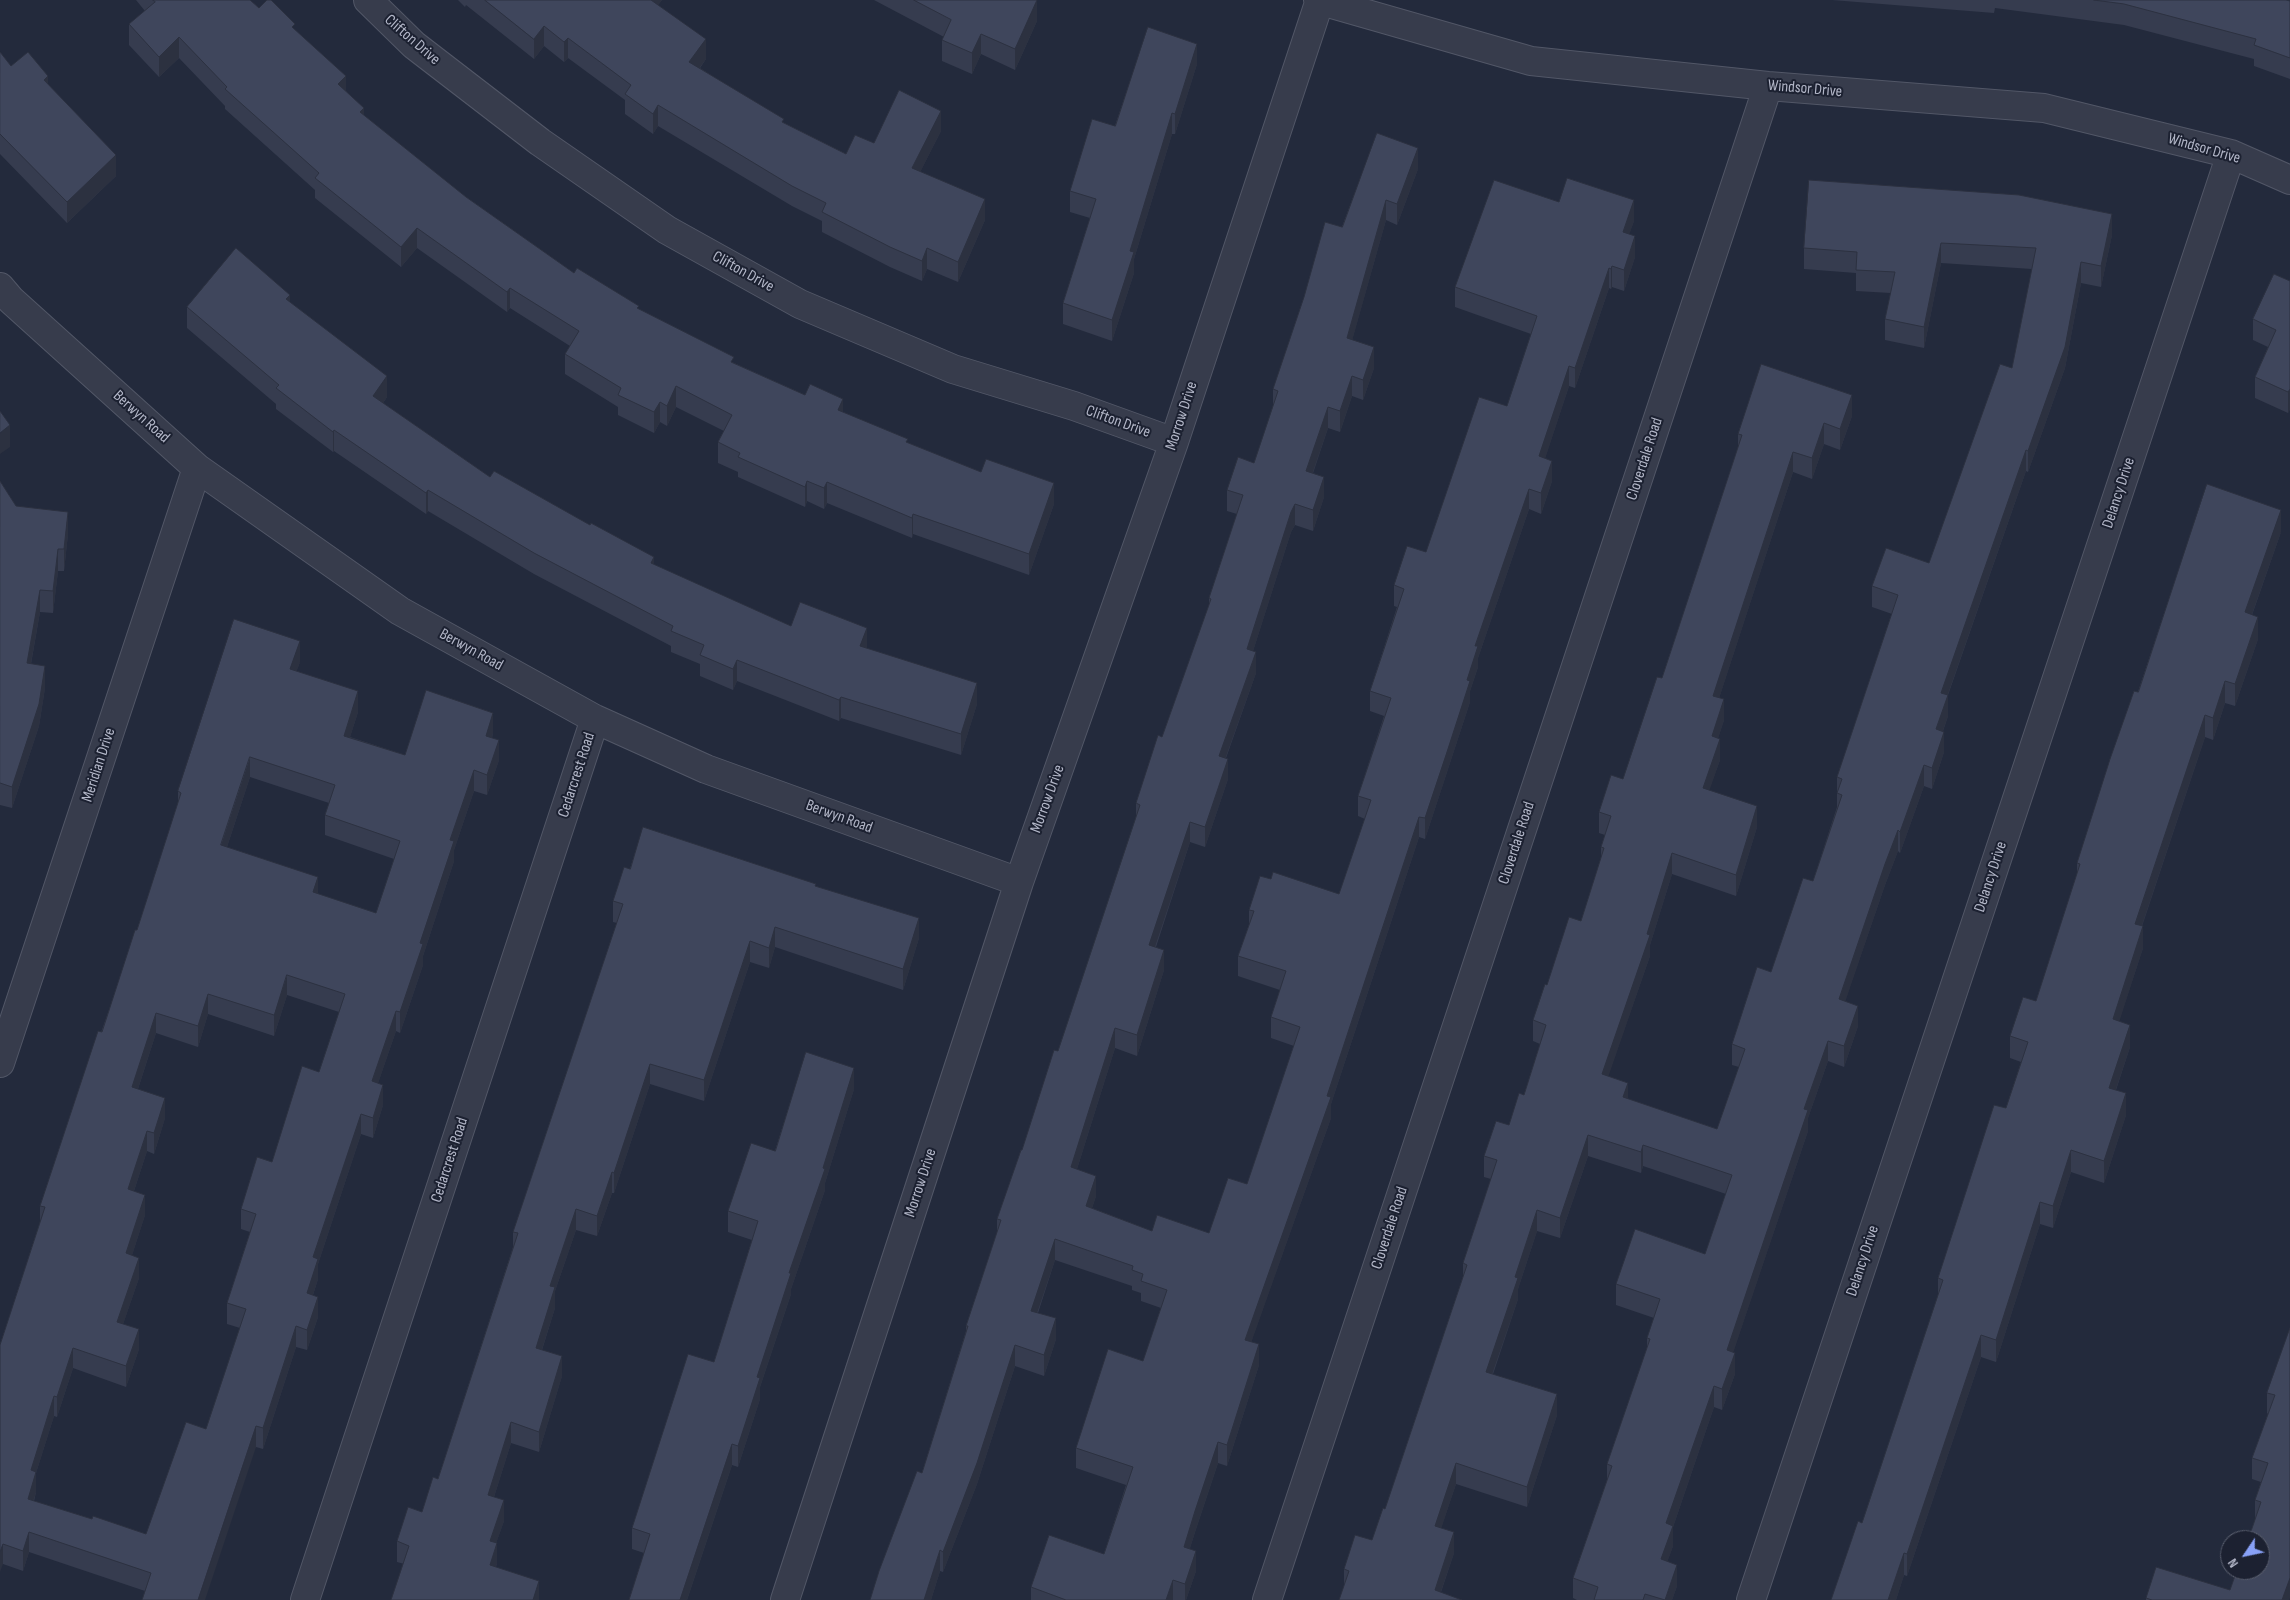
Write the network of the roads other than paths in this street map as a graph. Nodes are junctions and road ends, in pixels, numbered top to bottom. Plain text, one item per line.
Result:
1 (368, 0) edge
2 (1319, 0) edge
3 (1768, 86) junction
4 (2232, 154) junction
5 (2290, 180) edge
6 (0, 288) edge
7 (1174, 442) junction
8 (198, 468) junction
9 (596, 720) junction
10 (1019, 882) junction
11 (0, 1063) edge
12 (305, 1600) edge
13 (785, 1600) edge
14 (1267, 1600) edge
15 (1751, 1600) edge

1 - 7 street, Clifton Drive
2 - 3 street, Windsor Drive
2 - 7 street, Morrow Drive
3 - 4 street, Windsor Drive
3 - 14 street, Cloverdale Road
4 - 5 street, Windsor Drive
4 - 15 street, Delancy Drive
6 - 8 street, Berwyn Road
7 - 10 street, Morrow Drive
8 - 9 street, Berwyn Road
8 - 11 street, Meridian Drive
9 - 10 street, Berwyn Road
9 - 12 street, Cedarcrest Road
10 - 13 street, Morrow Drive

